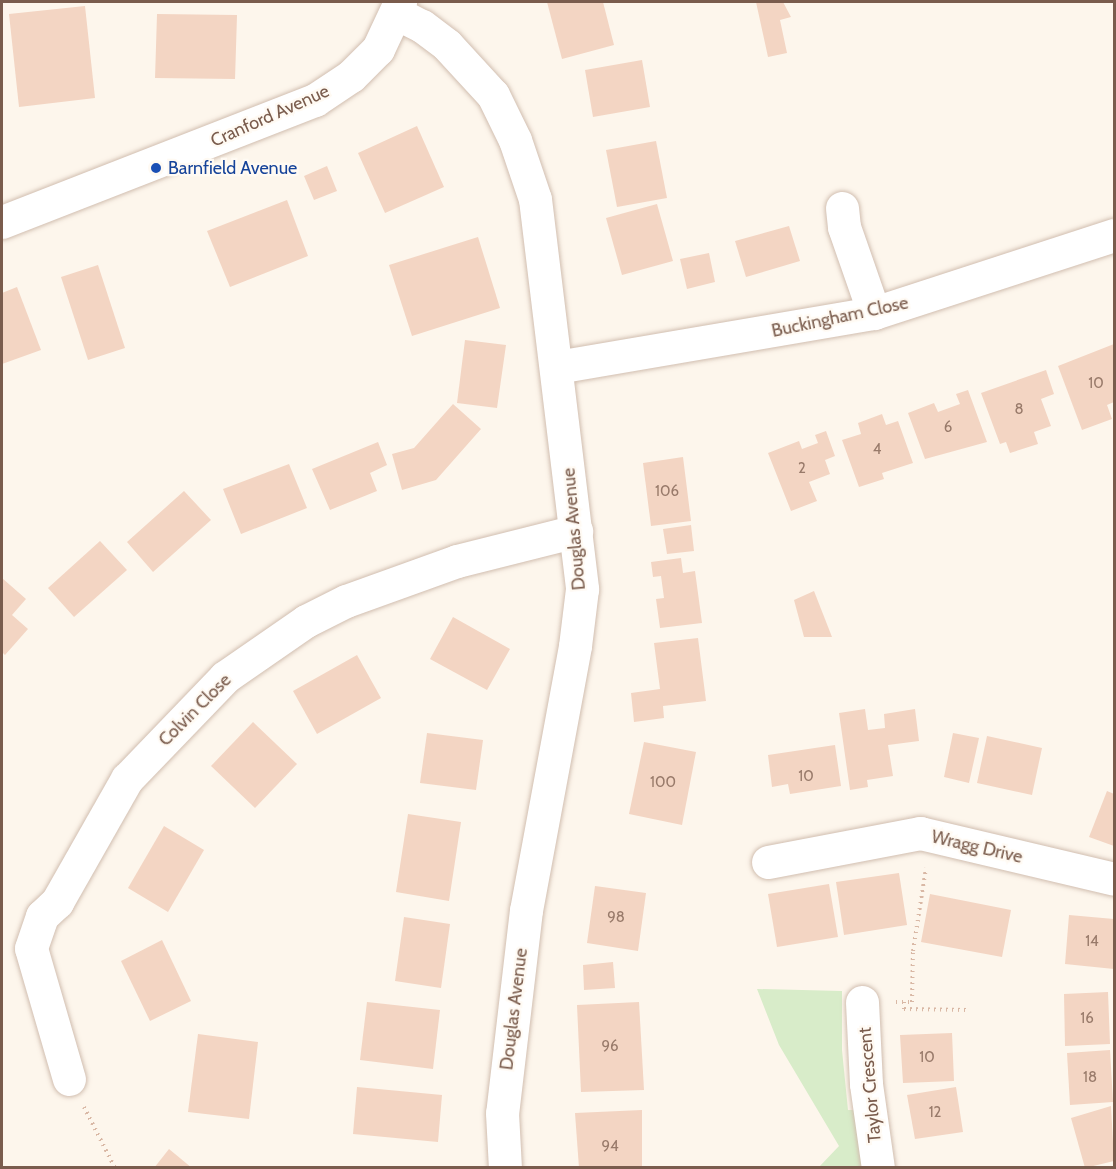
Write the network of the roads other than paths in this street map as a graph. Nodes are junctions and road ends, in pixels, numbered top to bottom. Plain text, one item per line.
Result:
1 (398, 7) edge
2 (842, 208) dead end
3 (2, 222) edge
4 (1114, 235) edge
5 (874, 313) junction
6 (557, 367) junction
7 (576, 531) junction
8 (768, 862) dead end
9 (1114, 879) edge
10 (862, 1002) dead end
11 (69, 1079) road end
12 (505, 1167) edge
13 (878, 1167) edge

1 - 3 street, Cranford Avenue
1 - 6 street, Douglas Avenue
2 - 5 street
4 - 5 street, Buckingham Close
5 - 6 street, Buckingham Close
6 - 7 street, Douglas Avenue
7 - 11 street, Colvin Close
7 - 12 street, Douglas Avenue
8 - 9 street, Wragg Drive
10 - 13 street, Taylor Crescent

